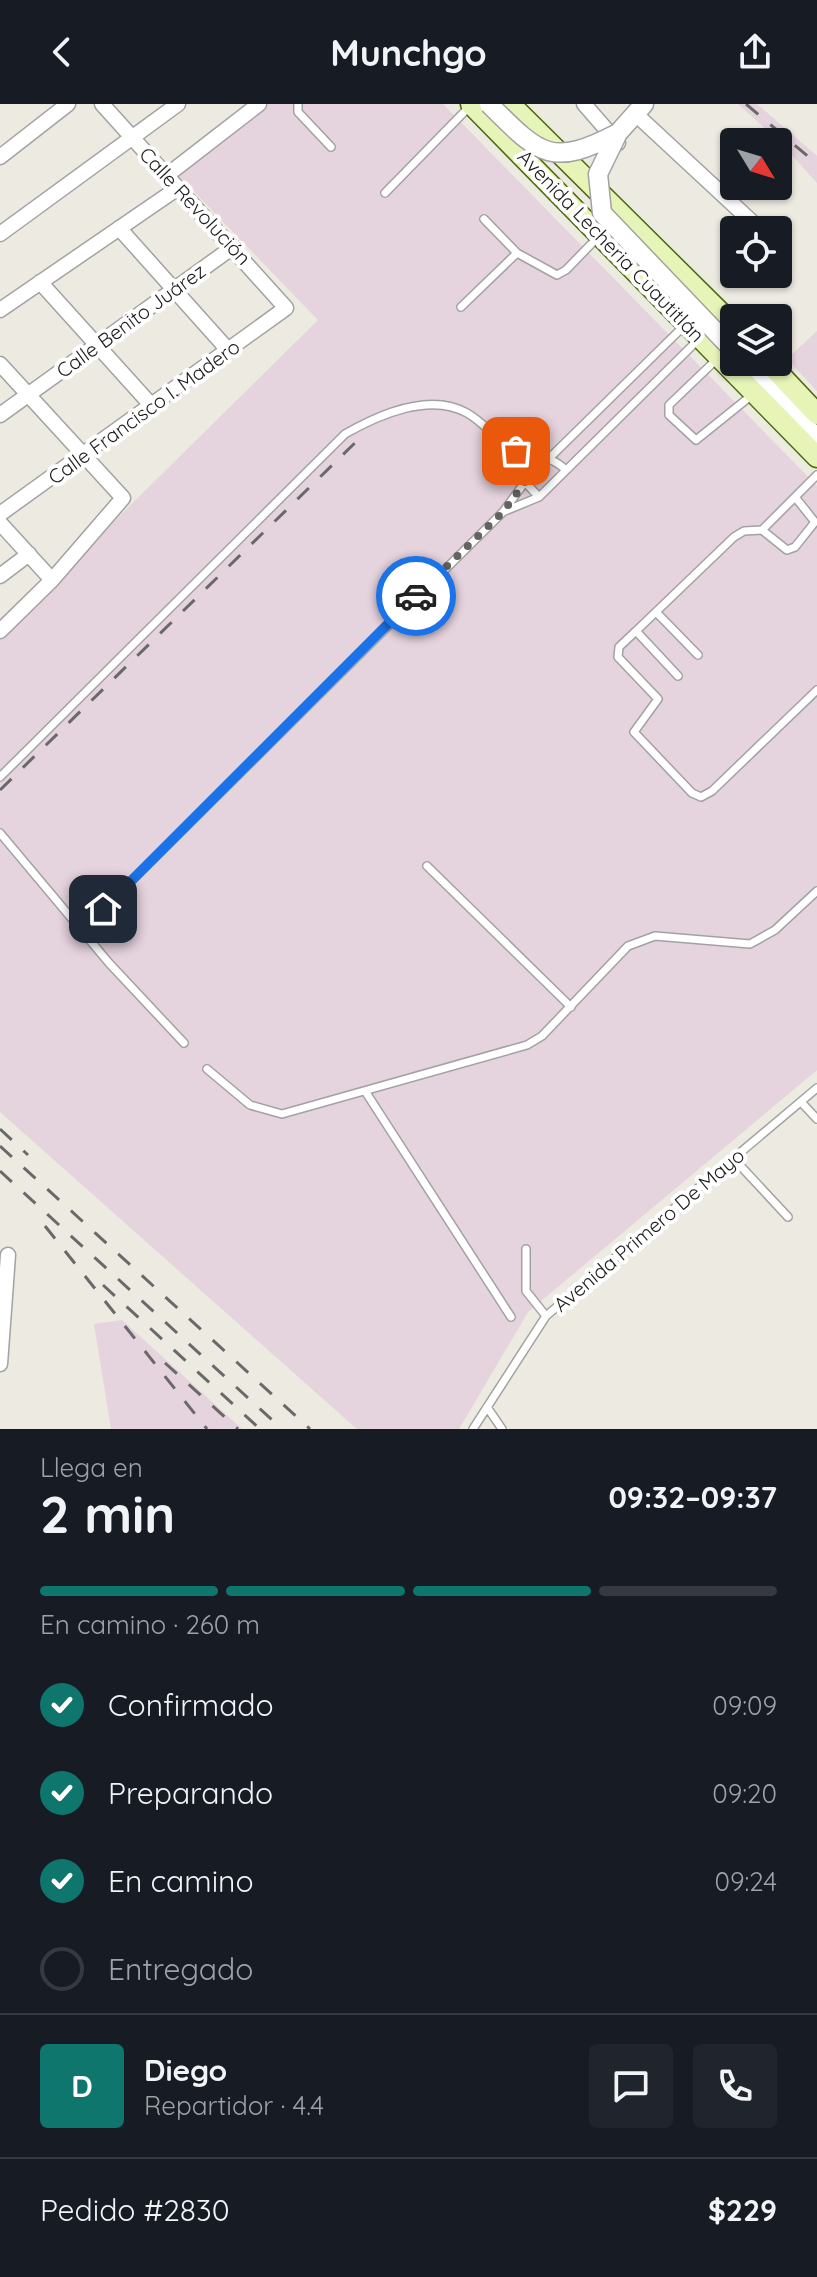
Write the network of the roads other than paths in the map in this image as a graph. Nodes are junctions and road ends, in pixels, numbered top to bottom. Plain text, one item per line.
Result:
1 (68, 104) edge
2 (102, 104) edge
3 (178, 104) edge
4 (259, 104) edge
5 (298, 104) edge
6 (471, 104) edge
7 (489, 104) edge
8 (510, 104) edge
9 (584, 104) edge
10 (656, 104) edge
11 (643, 111) edge
12 (618, 138) junction
13 (134, 139) junction
14 (331, 147) dead end
15 (560, 154) junction
16 (0, 157) edge
17 (542, 175) junction
18 (166, 176) junction
19 (584, 177) junction
20 (178, 188) junction
21 (385, 193) dead end
22 (564, 197) junction
23 (746, 216) edge
24 (484, 219) dead end
25 (119, 228) junction
26 (0, 234) edge
27 (600, 235) junction
28 (233, 247) junction
29 (517, 253) junction
30 (40, 282) junction
31 (174, 290) junction
32 (461, 307) dead end
33 (286, 308) joint
34 (0, 310) edge
35 (720, 312) edge
36 (694, 330) junction
37 (97, 345) junction
38 (720, 346) edge
39 (720, 349) edge
40 (229, 351) junction
41 (720, 360) edge
42 (0, 364) edge
43 (742, 376) edge
44 (757, 376) edge
45 (781, 376) edge
46 (754, 393) junction
47 (29, 395) junction
48 (152, 406) junction
49 (817, 414) edge
50 (0, 415) edge
51 (817, 438) edge
52 (516, 451) junction
53 (84, 455) junction
54 (551, 456) junction
55 (817, 457) edge
56 (566, 470) junction
57 (817, 475) edge
58 (525, 482) junction
59 (539, 497) junction
60 (795, 497) junction
61 (503, 512) junction
62 (0, 514) edge
63 (0, 523) edge
64 (762, 530) junction
65 (29, 554) junction
66 (0, 576) edge
67 (52, 580) junction
68 (656, 612) junction
69 (0, 631) edge
70 (636, 631) junction
71 (698, 655) dead end
72 (678, 676) dead end
73 (817, 690) edge
74 (0, 777) edge
75 (0, 833) edge
76 (427, 866) dead end
77 (817, 891) edge
78 (81, 931) junction
79 (571, 1007) junction
80 (184, 1043) dead end
81 (207, 1069) dead end
82 (817, 1088) edge
83 (365, 1091) junction
84 (801, 1102) junction
85 (817, 1119) edge
86 (734, 1159) junction
87 (788, 1217) dead end
88 (526, 1249) dead end
89 (8, 1255) dead end
90 (3, 1298) edge
91 (546, 1316) junction
92 (511, 1317) dead end
93 (0, 1364) edge
94 (487, 1407) junction
95 (473, 1429) edge
96 (502, 1429) edge

1 - 16 street
2 - 13 street, Calle Revolución
3 - 13 street
4 - 18 street
5 - 14 lane
6 - 17 main road, Avenida Lecheria Cuautitlán
6 - 21 lane
7 - 12 street, bridge
8 - 15 main road, Avenida Lecheria Cuautitlán
9 - 12 street
10 - 11 street
11 - 12 street
11 - 23 street
12 - 19 street
12 - 38 street, bridge
13 - 18 street, Calle Revolución
13 - 26 street
15 - 17 main road
15 - 19 main road, Avenida Lecheria Cuautitlán
17 - 22 main road, Avenida Lecheria Cuautitlán
18 - 20 street, Calle Revolución
19 - 22 street
19 - 35 main road, Avenida Lecheria Cuautitlán
20 - 25 street
20 - 28 street, Calle Revolución
22 - 27 main road, Avenida Lecheria Cuautitlán
24 - 29 lane
25 - 30 street
25 - 31 street
27 - 29 lane
27 - 36 main road, Avenida Lecheria Cuautitlán
28 - 31 street, Calle Benito Juárez
28 - 33 street, Calle Revolución
29 - 32 lane
30 - 34 street
30 - 37 street
31 - 37 street, Calle Benito Juárez
31 - 40 street
33 - 40 street, Calle Francisco I. Madero
36 - 39 main road, Avenida Lecheria Cuautitlán
36 - 54 lane
36 - 56 lane
37 - 47 street, Calle Benito Juárez
37 - 48 street
40 - 48 street, Calle Francisco I. Madero
41 - 46 lane
42 - 47 street
43 - 46 main road, Avenida Lecheria Cuautitlán
44 - 51 street
45 - 49 main road
46 - 55 main road, Avenida Lecheria Cuautitlán
47 - 50 street
47 - 53 street
48 - 53 street, Calle Francisco I. Madero
52 - 54 lane
52 - 58 lane
52 - 74 lane
53 - 62 street, Calle Francisco I. Madero
53 - 67 street
54 - 56 lane
54 - 58 lane
56 - 59 lane
57 - 60 lane
58 - 59 lane
58 - 61 lane
59 - 61 lane
60 - 64 lane
60 - 64 lane
61 - 78 lane
63 - 65 street
64 - 68 lane
65 - 66 street
65 - 67 street
67 - 69 street
68 - 70 lane
68 - 71 lane
70 - 72 lane
70 - 73 lane
75 - 78 lane
76 - 79 lane
77 - 79 lane
78 - 80 lane
79 - 83 lane
81 - 83 lane
82 - 84 lane, Avenida Primero De Mayo
83 - 92 lane
84 - 85 lane
84 - 86 lane, Avenida Primero De Mayo
86 - 87 lane
86 - 91 lane, Avenida Primero De Mayo
88 - 91 lane
89 - 90 street
90 - 93 street
91 - 94 lane, Avenida Primero De Mayo
94 - 95 lane, Avenida Primero De Mayo
94 - 96 lane

